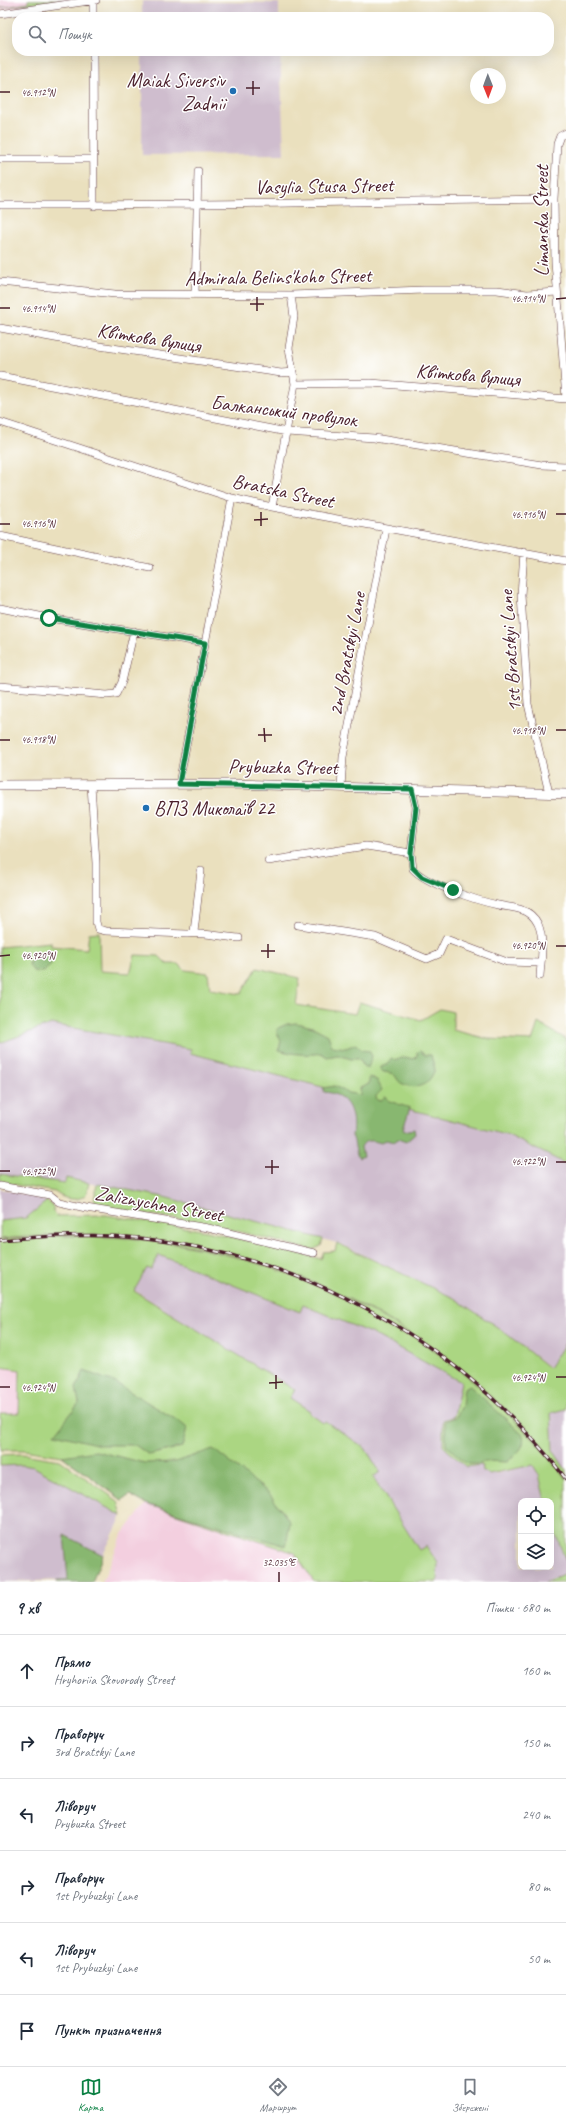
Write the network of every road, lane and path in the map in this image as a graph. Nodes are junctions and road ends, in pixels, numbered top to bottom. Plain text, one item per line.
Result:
1 (93, 0) edge
2 (96, 0) edge
3 (12, 12) edge
4 (13, 12) edge
5 (93, 12) edge
6 (0, 14) edge
7 (93, 56) edge
8 (566, 133) edge
9 (0, 159) edge
10 (93, 159) junction
11 (198, 171) dead end
12 (554, 199) junction
13 (196, 205) junction
14 (0, 206) edge
15 (94, 206) junction
16 (1, 283) edge
17 (557, 292) junction
18 (195, 294) junction
19 (291, 296) junction
20 (0, 328) edge
21 (293, 372) junction
22 (0, 376) edge
23 (295, 384) junction
24 (566, 399) edge
25 (0, 422) edge
26 (287, 432) junction
27 (566, 466) edge
28 (232, 498) junction
29 (272, 507) junction
30 (386, 529) junction
31 (0, 536) edge
32 (524, 552) junction
33 (566, 561) edge
34 (150, 568) dead end
35 (0, 608) edge
36 (134, 631) junction
37 (205, 643) junction
38 (0, 686) edge
39 (179, 784) junction
40 (0, 785) edge
41 (90, 785) junction
42 (341, 787) junction
43 (412, 789) junction
44 (549, 793) junction
45 (566, 794) edge
46 (411, 853) junction
47 (268, 861) dead end
48 (201, 871) dead end
49 (298, 925) dead end
50 (194, 932) junction
51 (239, 938) dead end
52 (541, 963) junction
53 (540, 976) dead end
54 (0, 1186) edge
55 (314, 1253) dead end

1 - 2 street
1 - 4 street
1 - 5 street
3 - 6 street
7 - 10 street
8 - 12 street, Limanska Street
9 - 10 street
10 - 15 street
11 - 13 street
12 - 13 street, Vasylia Stusa Street
12 - 17 street, Limanska Street
13 - 15 street, Vasylia Stusa Street
13 - 18 street
14 - 15 street, Vasylia Stusa Street
16 - 18 street, Admirala Belins'koho Street
17 - 19 street, Admirala Belins'koho Street
17 - 24 street, Limanska Street
18 - 19 street, Admirala Belins'koho Street
19 - 21 street
20 - 21 street, Квіткова вулиця
21 - 23 street
22 - 26 street, Балканський провулок
23 - 24 street, Квіткова вулиця
23 - 26 street
25 - 28 street, Bratska Street
26 - 27 street, Балканський провулок
26 - 29 street
28 - 29 street, Bratska Street
28 - 37 street
29 - 30 street, Bratska Street
30 - 32 street, Bratska Street
30 - 42 street, 2nd Bratskyi Lane
31 - 34 street
32 - 33 street, Bratska Street
32 - 44 street, 1st Bratskyi Lane
35 - 36 street
36 - 37 street
36 - 38 street
37 - 39 street
39 - 41 street, Prybuzka Street
39 - 42 street, Prybuzka Street
40 - 41 street, Prybuzka Street
41 - 50 street
42 - 43 street, Prybuzka Street
43 - 44 street, Prybuzka Street
43 - 46 street
44 - 45 street, Prybuzka Street
46 - 47 street
46 - 52 street
48 - 50 street
49 - 52 street
50 - 51 street
52 - 53 street
54 - 55 street, Zaliznychna Street

